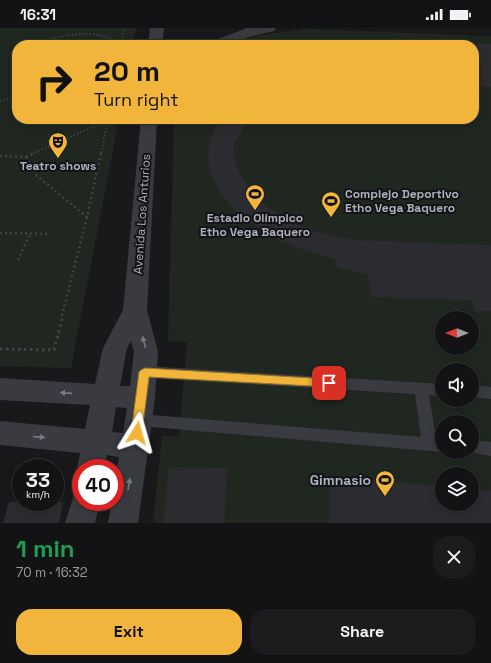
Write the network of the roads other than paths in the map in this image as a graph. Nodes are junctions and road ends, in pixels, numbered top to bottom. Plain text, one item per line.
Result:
1 (157, 28) edge
2 (269, 28) edge
3 (156, 40) edge
4 (228, 40) edge
5 (149, 124) edge
6 (135, 310) junction
7 (145, 372) junction
8 (421, 388) junction
9 (0, 389) edge
10 (435, 389) edge
11 (479, 391) edge
12 (491, 392) edge
13 (105, 396) junction
14 (140, 409) junction
15 (0, 433) edge
16 (435, 440) edge
17 (96, 442) junction
18 (435, 444) edge
19 (135, 446) junction
20 (479, 448) edge
21 (491, 449) edge
22 (93, 459) edge
23 (82, 511) edge
24 (80, 523) edge
25 (123, 523) edge

1 - 3 street
2 - 4 street
5 - 6 street, Avenida Los Anturios
7 -> 6 street, Avenida Los Anturios
6 - 13 street, Avenida Los Anturios
7 - 8 lane
7 - 14 street, Avenida Los Anturios
8 - 10 lane
8 - 16 lane
13 -> 9 street
11 - 12 lane
13 - 14 street
13 - 17 street, Avenida Los Anturios
14 - 18 lane
14 - 19 street, Avenida Los Anturios
15 -> 17 street
17 - 19 street
17 - 22 street, Avenida Los Anturios
25 -> 19 street, Avenida Los Anturios
20 - 21 lane
23 - 24 street

